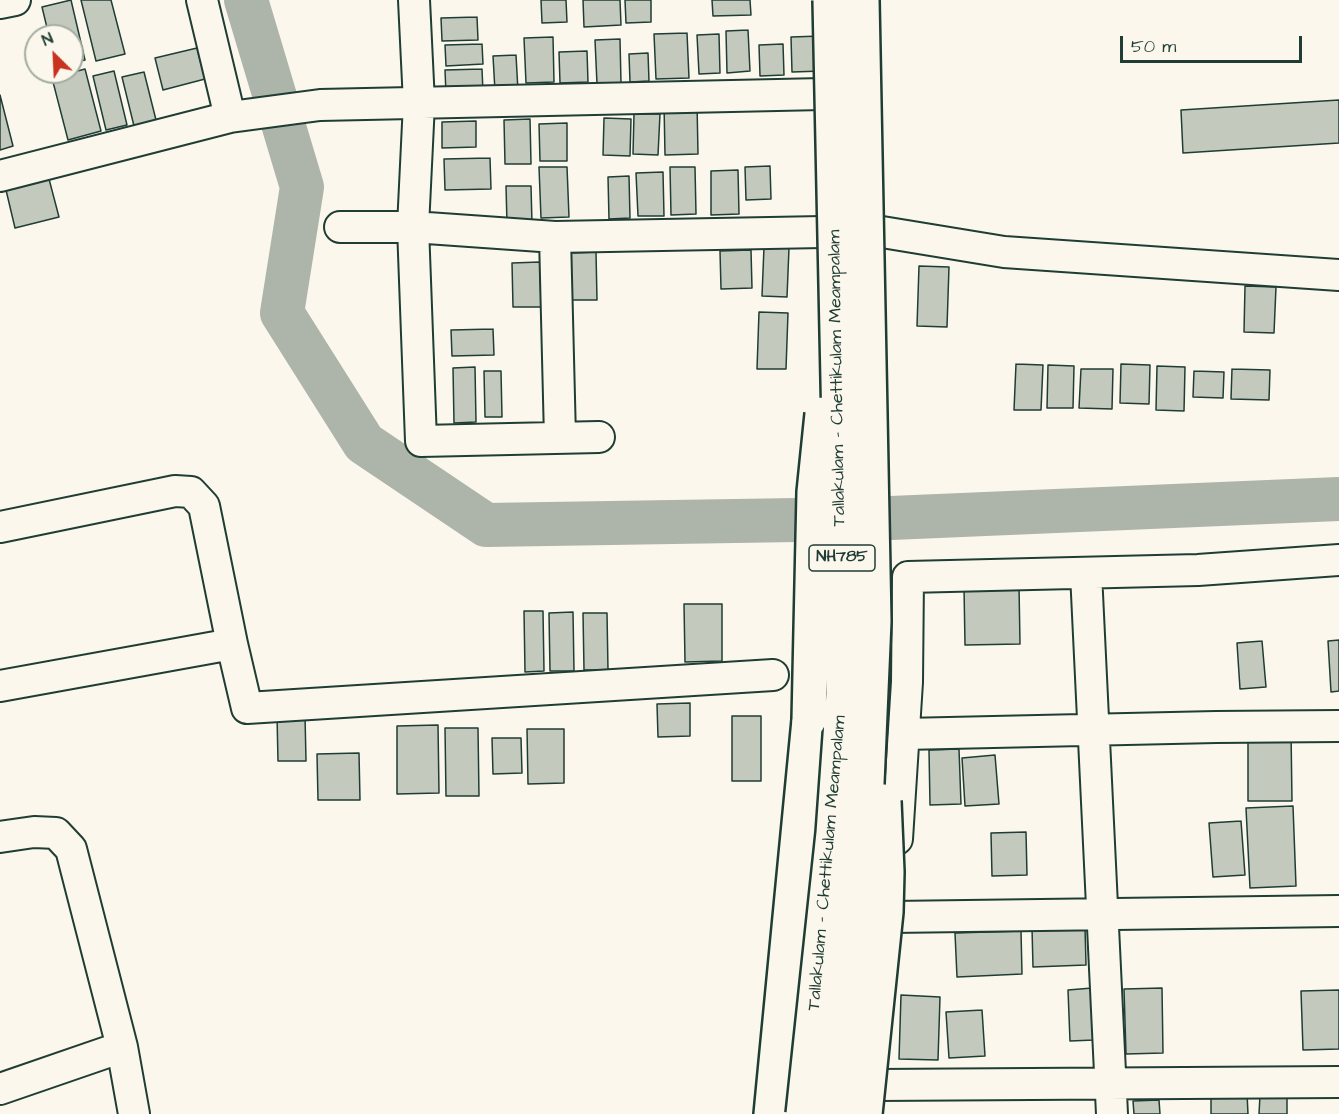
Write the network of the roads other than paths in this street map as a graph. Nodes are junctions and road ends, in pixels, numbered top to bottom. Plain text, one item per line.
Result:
1 (15, 0) edge
2 (202, 0) edge
3 (414, 0) edge
4 (830, 0) edge
5 (862, 0) edge
6 (0, 3) edge
7 (823, 94) dead end
8 (419, 103) junction
9 (239, 116) junction
10 (0, 176) edge
11 (340, 227) dead end
12 (413, 227) junction
13 (555, 237) junction
14 (1339, 275) edge
15 (837, 342) junction
16 (599, 437) dead end
17 (560, 438) junction
18 (0, 527) edge
19 (1339, 560) edge
20 (1086, 573) junction
21 (232, 644) junction
22 (773, 675) dead end
23 (0, 686) edge
24 (871, 723) junction
25 (1339, 726) edge
26 (1094, 729) junction
27 (904, 734) junction
28 (0, 837) edge
29 (1339, 911) edge
30 (1103, 914) junction
31 (892, 917) junction
32 (122, 1047) junction
33 (1339, 1082) edge
34 (1111, 1083) junction
35 (0, 1089) edge
36 (872, 1104) edge
37 (134, 1114) edge
38 (771, 1114) edge
39 (803, 1114) edge
40 (833, 1114) edge
41 (1112, 1114) edge

1 - 6 street
2 - 9 street
3 - 8 street
4 - 15 highway, Tallakulam - Chettikulam Meampalam / NH785, bridge
5 - 24 highway, Tallakulam - Chettikulam Meampalam / NH785, bridge
7 - 8 street
8 - 9 street
8 - 12 street
9 - 10 street
11 - 12 street
12 - 13 street
12 - 17 street
13 - 14 street
13 - 17 street
15 - 38 highway, bridge
15 - 39 highway, Tallakulam - Chettikulam Meampalam / NH785, bridge
16 - 17 street
18 - 21 street
19 - 20 street
20 - 26 street
20 - 27 street
21 - 22 street
21 - 23 street
24 - 36 highway, bridge
24 - 40 highway, Tallakulam - Chettikulam Meampalam / NH785, bridge
25 - 26 street
26 - 27 street
26 - 30 street
27 - 31 street
28 - 32 street
29 - 30 street
30 - 31 street
30 - 34 street
31 - 36 street
32 - 35 street
32 - 37 street
33 - 34 street
34 - 36 street
34 - 41 street

